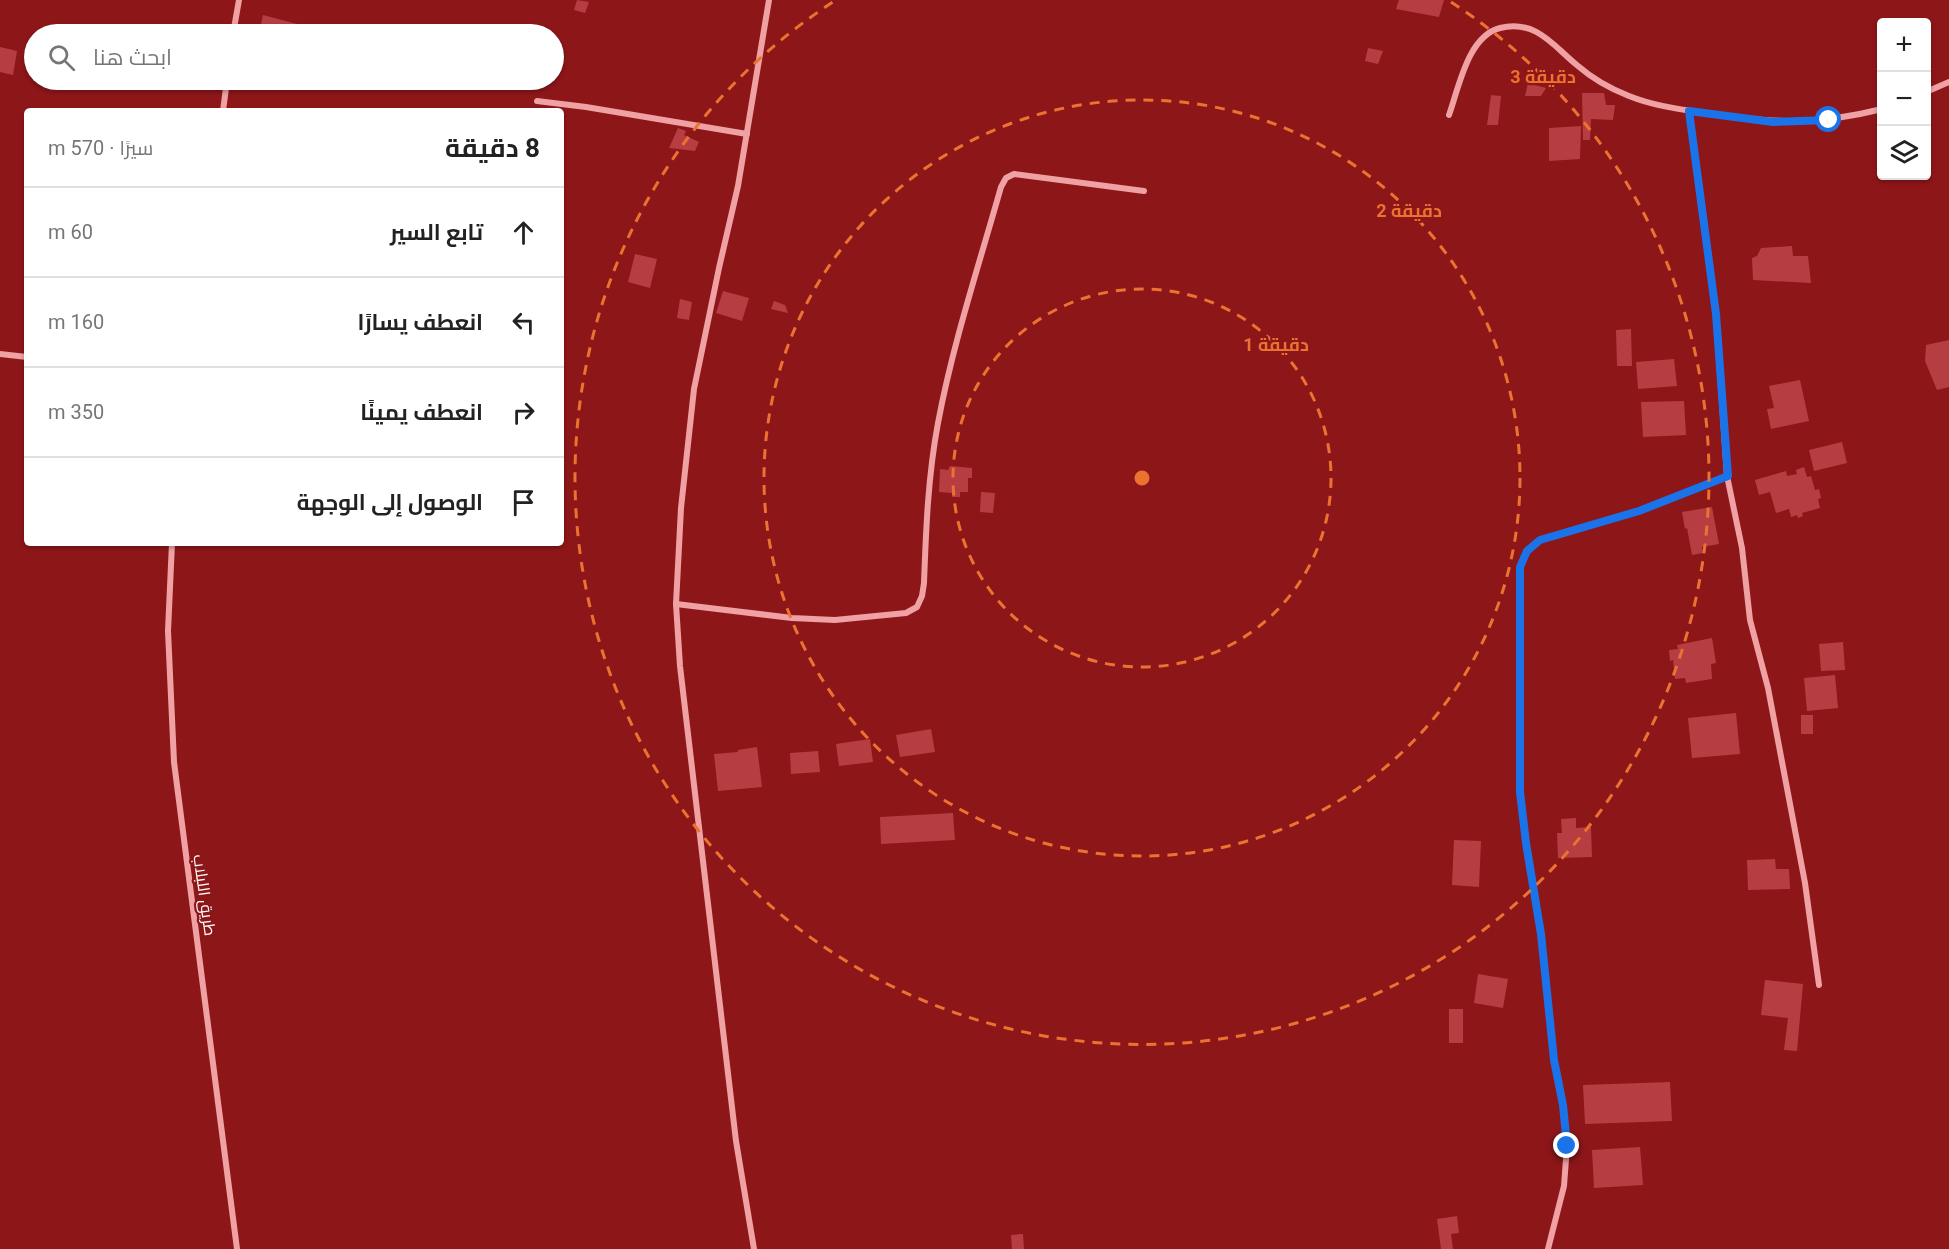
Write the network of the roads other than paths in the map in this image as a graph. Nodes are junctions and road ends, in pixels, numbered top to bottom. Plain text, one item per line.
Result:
1 (239, 0) edge
2 (769, 0) edge
3 (235, 24) edge
4 (1949, 82) edge
5 (226, 90) edge
6 (1931, 90) edge
7 (537, 101) dead end
8 (223, 108) edge
9 (1877, 110) edge
10 (1689, 111) junction
11 (1449, 115) dead end
12 (747, 134) junction
13 (1144, 192) dead end
14 (0, 354) edge
15 (24, 357) edge
16 (1728, 476) junction
17 (172, 546) edge
18 (676, 604) junction
19 (1819, 985) dead end
20 (237, 1249) edge
21 (754, 1249) edge
22 (1548, 1249) edge

1 - 3 street
2 - 12 street
4 - 6 street
5 - 8 street
7 - 12 street
9 - 10 street
10 - 11 street
10 - 16 street
12 - 18 street
13 - 18 street
14 - 15 street
16 - 19 street
16 - 22 street
17 - 20 street, طريق اللبلاب
18 - 21 street

